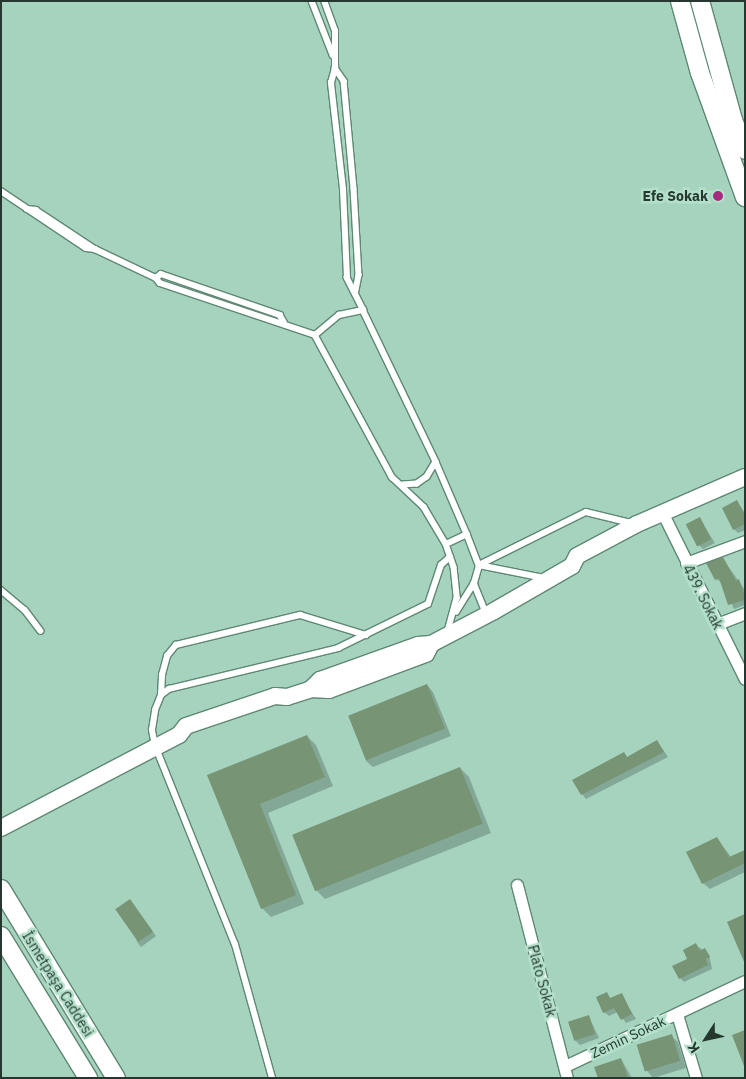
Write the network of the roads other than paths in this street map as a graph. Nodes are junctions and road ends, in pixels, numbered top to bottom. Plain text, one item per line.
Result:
1 (312, 1) edge
2 (324, 1) edge
3 (680, 1) edge
4 (700, 1) edge
5 (334, 56) junction
6 (335, 68) junction
7 (745, 150) edge
8 (1, 191) edge
9 (745, 197) edge
10 (356, 291) junction
11 (363, 310) junction
12 (316, 335) junction
13 (436, 462) junction
14 (745, 477) edge
15 (402, 486) junction
16 (663, 515) junction
17 (637, 524) junction
18 (467, 534) junction
19 (745, 541) edge
20 (446, 544) junction
21 (450, 557) junction
22 (686, 563) junction
23 (480, 565) junction
24 (572, 566) junction
25 (548, 579) junction
26 (474, 582) junction
27 (1, 590) edge
28 (745, 613) edge
29 (487, 615) junction
30 (453, 618) junction
31 (716, 624) junction
32 (42, 631) dead end
33 (366, 635) junction
34 (446, 636) junction
35 (745, 679) edge
36 (161, 695) junction
37 (155, 746) junction
38 (1, 828) edge
39 (517, 885) dead end
40 (1, 889) edge
41 (1, 936) edge
42 (745, 981) edge
43 (677, 1014) junction
44 (104, 1060) junction
45 (565, 1066) junction
46 (82, 1076) edge
47 (116, 1078) edge
48 (272, 1078) edge
49 (567, 1078) edge
50 (696, 1078) edge

1 - 5 lane
2 - 5 lane
3 - 9 main road
4 - 7 main road
5 - 6 lane
6 - 10 lane
6 - 10 lane
8 - 12 lane
10 - 11 lane
11 - 12 lane
11 - 13 lane
12 - 15 lane
13 - 15 lane
13 - 18 lane
14 - 16 main road
15 - 20 lane
16 - 17 main road
16 - 22 street, 439. Sokak
16 - 24 main road
17 - 23 lane
17 - 24 main road
18 - 20 lane
18 - 23 lane
19 - 22 street
20 - 21 lane
21 - 30 lane
21 - 33 lane
22 - 31 street, 439. Sokak
23 - 25 lane
23 - 26 lane
24 - 25 main road
25 - 29 main road
26 - 29 lane
26 - 30 lane
27 - 32 lane
28 - 31 street
29 - 34 main road
30 - 34 lane
31 - 35 street, 439. Sokak
33 - 36 lane
33 - 36 lane
34 - 37 main road
36 - 37 lane
37 - 38 main road
37 - 48 lane
39 - 45 street, Plato Sokak
40 - 44 main road, İsmetpaşa Caddesi
41 - 46 main road, İsmetpaşa Caddesi
42 - 43 street, Zemin Sokak
43 - 45 street, Zemin Sokak
43 - 50 street
44 - 46 main road
44 - 47 main road, İsmetpaşa Caddesi
45 - 49 street, Plato Sokak

